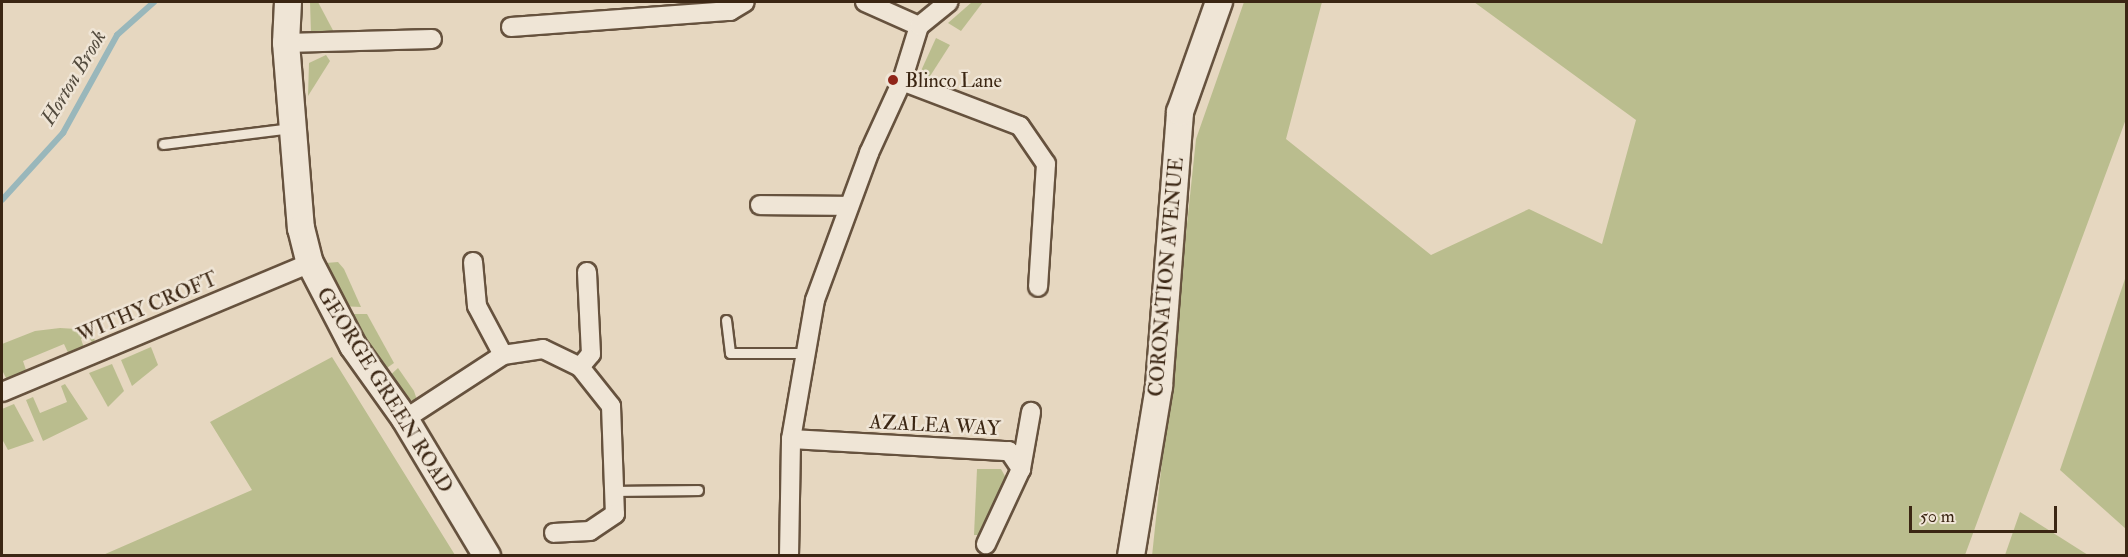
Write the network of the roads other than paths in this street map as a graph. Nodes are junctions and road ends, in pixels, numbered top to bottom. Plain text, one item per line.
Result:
1 (288, 2) edge
2 (745, 2) edge
3 (865, 2) edge
4 (949, 2) edge
5 (1219, 2) edge
6 (919, 26) junction
7 (511, 27) dead end
8 (432, 39) dead end
9 (286, 43) junction
10 (902, 81) junction
11 (293, 128) junction
12 (163, 144) dead end
13 (760, 205) dead end
14 (849, 206) junction
15 (473, 262) dead end
16 (310, 263) junction
17 (587, 272) dead end
18 (1038, 287) dead end
19 (726, 320) dead end
20 (806, 353) junction
21 (503, 356) junction
22 (580, 367) junction
23 (2, 392) edge
24 (1030, 412) dead end
25 (405, 419) junction
26 (791, 439) junction
27 (1021, 469) junction
28 (698, 490) dead end
29 (614, 491) junction
30 (554, 533) dead end
31 (986, 544) dead end
32 (487, 555) edge
33 (789, 555) edge
34 (1131, 555) edge

1 - 9 street, GEORGE GREEN ROAD
2 - 7 street
3 - 6 street
4 - 6 street
5 - 34 street, CORONATION AVENUE
6 - 10 street
8 - 9 street
9 - 11 street, GEORGE GREEN ROAD
10 - 14 street
10 - 18 street
11 - 12 lane
11 - 16 street, GEORGE GREEN ROAD
13 - 14 street
14 - 20 street
15 - 21 street
16 - 23 street, WITHY CROFT
16 - 25 street, GEORGE GREEN ROAD
17 - 22 street
19 - 20 lane
20 - 26 street
21 - 22 street
21 - 25 street
22 - 29 street
24 - 27 street
25 - 32 street, GEORGE GREEN ROAD
26 - 27 street, AZALEA WAY
26 - 33 street
27 - 31 street
28 - 29 lane
29 - 30 street

